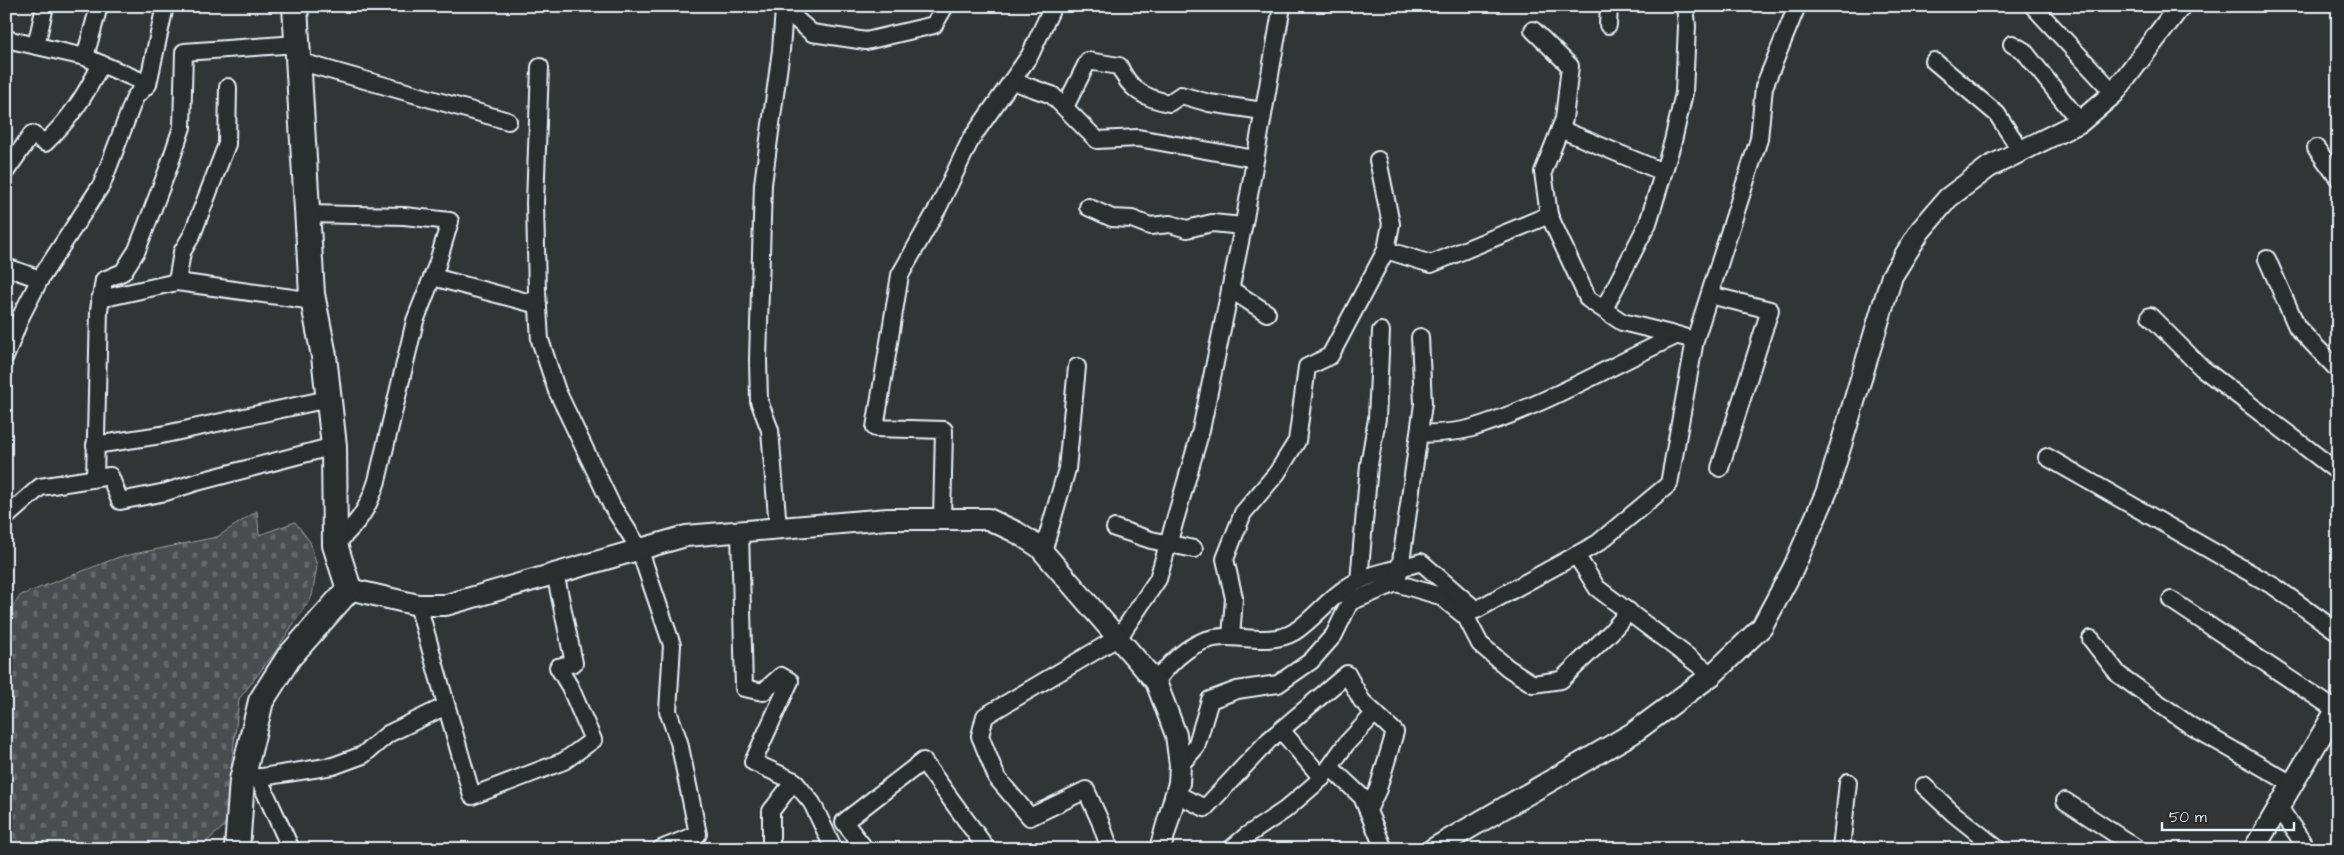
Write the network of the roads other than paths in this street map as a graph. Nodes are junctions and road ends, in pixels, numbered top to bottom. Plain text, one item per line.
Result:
1 (44, 6) edge
2 (98, 6) edge
3 (165, 6) edge
4 (295, 6) edge
5 (945, 6) edge
6 (1053, 6) edge
7 (1282, 6) edge
8 (1609, 6) edge
9 (1685, 6) edge
10 (1797, 6) edge
11 (2033, 6) edge
12 (2180, 6) edge
13 (782, 8) edge
14 (1608, 26) dead end
15 (1533, 30) dead end
16 (6, 39) edge
17 (2012, 44) dead end
18 (36, 46) junction
19 (298, 53) junction
20 (85, 57) junction
21 (1934, 61) dead end
22 (101, 64) junction
23 (540, 67) dead end
24 (1012, 81) junction
25 (148, 84) junction
26 (228, 87) dead end
27 (2114, 93) junction
28 (1065, 107) junction
29 (1263, 111) junction
30 (508, 121) dead end
31 (2080, 122) junction
32 (1560, 129) junction
33 (2316, 148) dead end
34 (2021, 151) junction
35 (1255, 159) junction
36 (1378, 160) dead end
37 (6, 171) edge
38 (1663, 172) junction
39 (2338, 178) edge
40 (1088, 207) dead end
41 (307, 214) junction
42 (1549, 215) junction
43 (1244, 226) junction
44 (1386, 250) junction
45 (2266, 259) dead end
46 (6, 267) edge
47 (433, 277) junction
48 (40, 278) junction
49 (177, 282) junction
50 (1230, 289) junction
51 (1710, 295) junction
52 (100, 299) junction
53 (314, 301) junction
54 (538, 305) junction
55 (1604, 309) junction
56 (1267, 313) dead end
57 (2150, 316) dead end
58 (1380, 331) dead end
59 (1678, 335) junction
60 (1420, 337) dead end
61 (1695, 340) junction
62 (6, 355) edge
63 (1077, 367) dead end
64 (2338, 370) edge
65 (328, 399) junction
66 (1419, 434) junction
67 (95, 445) junction
68 (334, 446) junction
69 (2047, 457) dead end
70 (1720, 468) dead end
71 (2338, 472) edge
72 (95, 478) junction
73 (6, 517) edge
74 (942, 519) junction
75 (778, 528) junction
76 (1115, 528) dead end
77 (740, 532) junction
78 (1168, 544) junction
79 (335, 545) junction
80 (639, 548) junction
81 (1194, 549) dead end
82 (1043, 552) junction
83 (1576, 555) junction
84 (555, 573) junction
85 (1398, 576) junction
86 (1359, 580) junction
87 (349, 589) junction
88 (2171, 600) dead end
89 (418, 605) junction
90 (1629, 611) junction
91 (2338, 632) edge
92 (1119, 637) junction
93 (1231, 637) junction
94 (2091, 638) dead end
95 (1712, 675) junction
96 (1156, 682) junction
97 (446, 706) junction
98 (2337, 709) edge
99 (1375, 713) junction
100 (1281, 730) junction
101 (1180, 765) junction
102 (1326, 772) junction
103 (250, 779) junction
104 (794, 781) junction
105 (1848, 782) dead end
106 (2292, 784) junction
107 (1924, 786) dead end
108 (1176, 794) junction
109 (2065, 801) dead end
110 (2279, 807) junction
111 (1368, 810) junction
112 (234, 847) edge
113 (291, 849) edge
114 (661, 849) edge
115 (772, 849) edge
116 (834, 849) edge
117 (865, 849) edge
118 (987, 849) edge
119 (1110, 849) edge
120 (1160, 849) edge
121 (1231, 849) edge
122 (1384, 849) edge
123 (1433, 849) edge
124 (1841, 849) edge
125 (1998, 849) edge
126 (2138, 849) edge
127 (2254, 849) edge
128 (2307, 849) edge

1 - 18 street
2 - 20 street
3 - 25 street
4 - 19 main road
5 - 13 street
6 - 24 street
7 - 29 street
8 - 14 street
9 - 38 street
10 - 51 street
11 - 27 street
12 - 27 street
13 - 75 street
15 - 32 street
16 - 18 street
17 - 31 street
18 - 20 street
19 - 30 street
19 - 41 main road
19 - 52 street
20 - 22 street
21 - 34 street
22 - 25 street
22 - 37 street
23 - 54 street
24 - 28 street
24 - 74 street
25 - 48 street
26 - 49 street
27 - 31 street
28 - 29 street
28 - 35 street
29 - 35 street
31 - 34 street
32 - 38 street
32 - 42 street
33 - 39 street
34 - 95 street
35 - 43 street
36 - 44 street
38 - 55 street
40 - 43 street
41 - 47 street
41 - 53 main road
42 - 44 street
42 - 55 street
43 - 50 street
44 - 93 street
45 - 64 street
46 - 48 street
47 - 54 street
47 - 79 street
48 - 62 street
49 - 52 street
49 - 53 street
50 - 56 street
50 - 78 street
51 - 61 street
51 - 70 street
52 - 67 street
53 - 65 main road
54 - 80 street
55 - 59 street
57 - 71 street
58 - 86 street
59 - 61 street
59 - 66 street
60 - 66 street
61 - 83 street
63 - 82 street
65 - 67 street
65 - 68 main road
66 - 85 street
67 - 72 street
68 - 72 street
68 - 79 main road
69 - 91 street
72 - 73 street
74 - 75 street
74 - 82 street
75 - 77 street
76 - 78 street
77 - 80 street
77 - 104 street
78 - 81 street
78 - 92 street
79 - 87 main road
80 - 84 street
80 - 114 street
82 - 92 street
83 - 85 street
83 - 90 street
84 - 89 street
84 - 97 street
85 - 86 street
85 - 90 street
85 - 101 street
86 - 93 street
87 - 89 street
87 - 103 main road
88 - 98 street
89 - 97 street
90 - 95 street
92 - 96 street
92 - 119 street
93 - 96 street
94 - 106 street
95 - 123 street
96 - 101 street
97 - 103 street
98 - 106 street
99 - 100 street
99 - 102 street
99 - 111 street
100 - 102 street
100 - 108 street
101 - 108 street
102 - 111 street
102 - 121 street
103 - 112 main road
103 - 113 street
104 - 115 street
104 - 116 street
105 - 124 street
106 - 110 street
107 - 125 street
108 - 120 street
109 - 126 street
110 - 127 street
110 - 128 street
111 - 122 street
117 - 118 street

